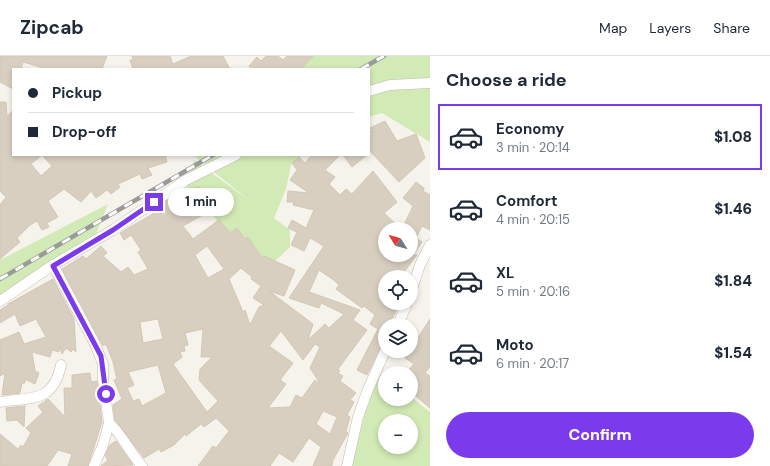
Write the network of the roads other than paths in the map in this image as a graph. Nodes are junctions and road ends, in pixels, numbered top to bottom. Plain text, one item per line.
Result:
1 (430, 83) edge
2 (370, 91) edge
3 (234, 156) edge
4 (430, 245) edge
5 (53, 266) junction
6 (418, 271) edge
7 (0, 301) edge
8 (382, 358) edge
9 (61, 365) dead end
10 (0, 402) edge
11 (109, 423) junction
12 (94, 466) edge
13 (142, 466) edge
14 (347, 466) edge

1 - 2 street
3 - 5 street
4 - 6 street
5 - 7 street
5 - 11 street
8 - 14 street
9 - 10 street
11 - 12 street
11 - 13 street

